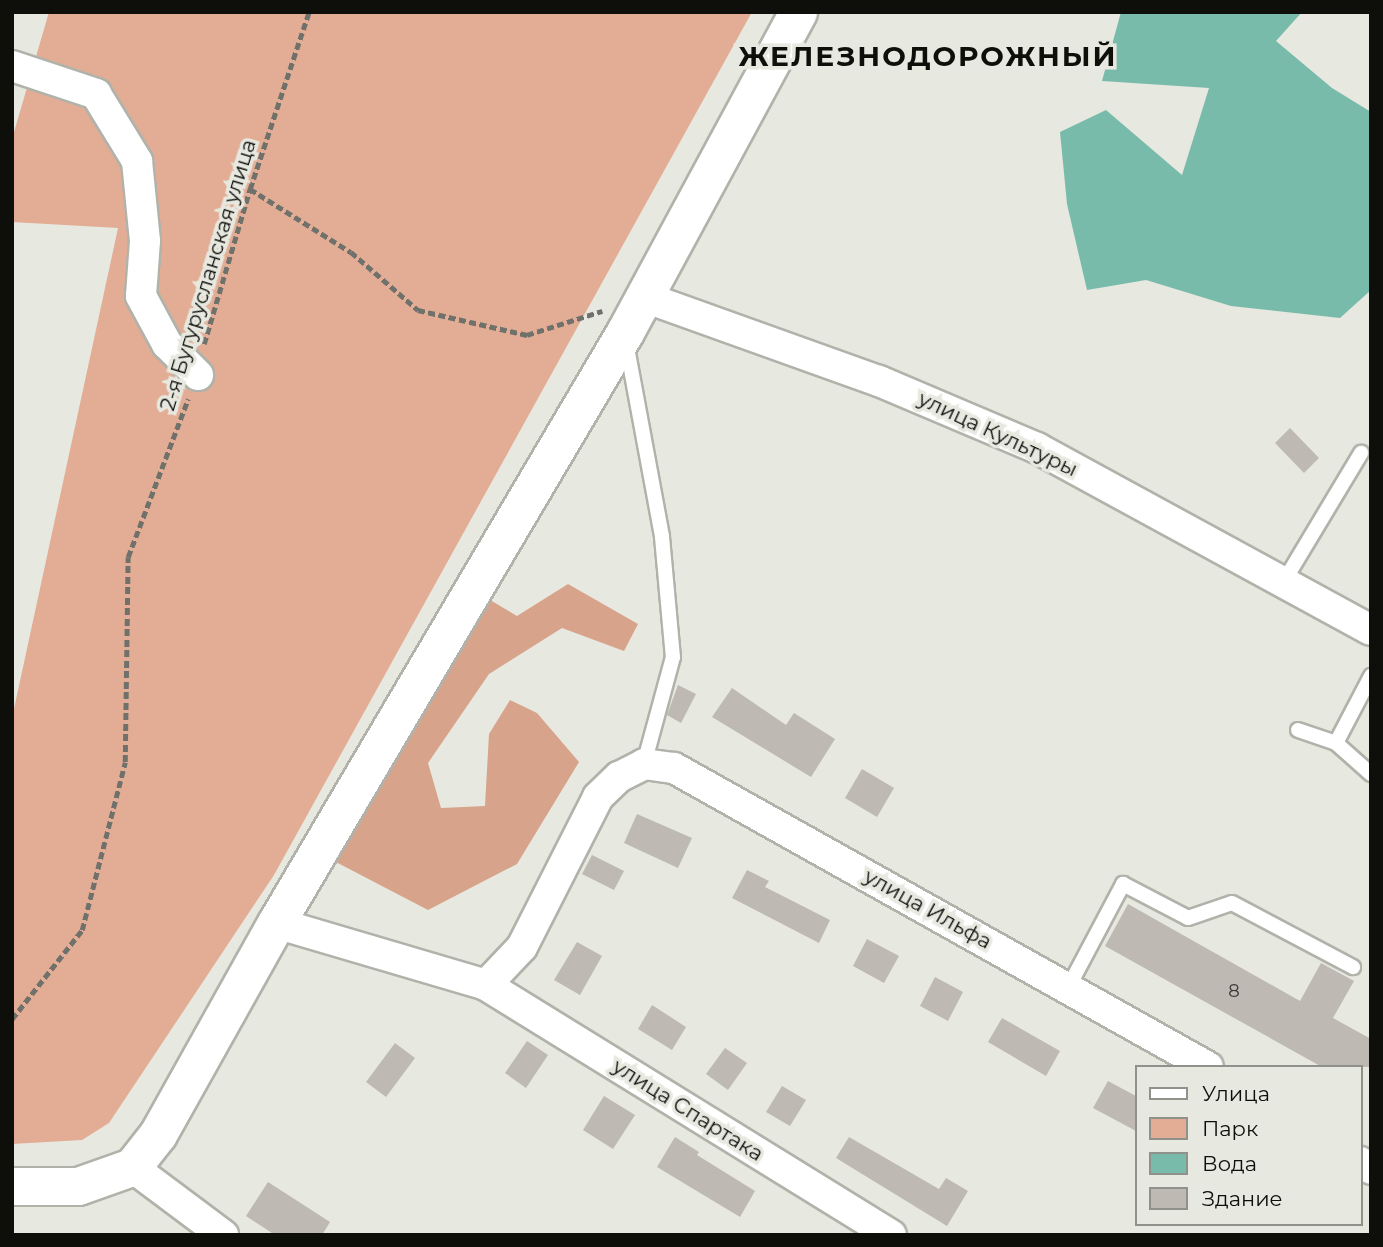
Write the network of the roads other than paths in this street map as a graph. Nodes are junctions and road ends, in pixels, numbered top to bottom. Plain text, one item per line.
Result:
1 (798, 12) edge
2 (12, 66) edge
3 (644, 297) junction
4 (625, 332) junction
5 (198, 374) road end
6 (1361, 453) dead end
7 (1283, 583) junction
8 (1371, 630) edge
9 (1371, 676) edge
10 (1298, 730) dead end
11 (1336, 743) junction
12 (644, 764) junction
13 (1371, 775) edge
14 (276, 923) junction
15 (1353, 967) dead end
16 (486, 985) junction
17 (1068, 988) junction
18 (1204, 1065) edge
19 (132, 1167) junction
20 (12, 1186) edge
21 (223, 1235) edge
22 (891, 1235) edge

1 - 3 street
2 - 5 street
3 - 4 street
3 - 7 street, улица Культуры
4 - 12 lane
4 - 14 street
6 - 7 lane
7 - 8 street, улица Культуры
9 - 11 lane
10 - 11 lane
11 - 13 lane
12 - 16 street
12 - 17 street, улица Ильфа
14 - 16 street, улица Спартака
14 - 19 street
15 - 17 lane
16 - 22 street, улица Спартака
17 - 18 street, улица Ильфа
19 - 20 street
19 - 21 street

